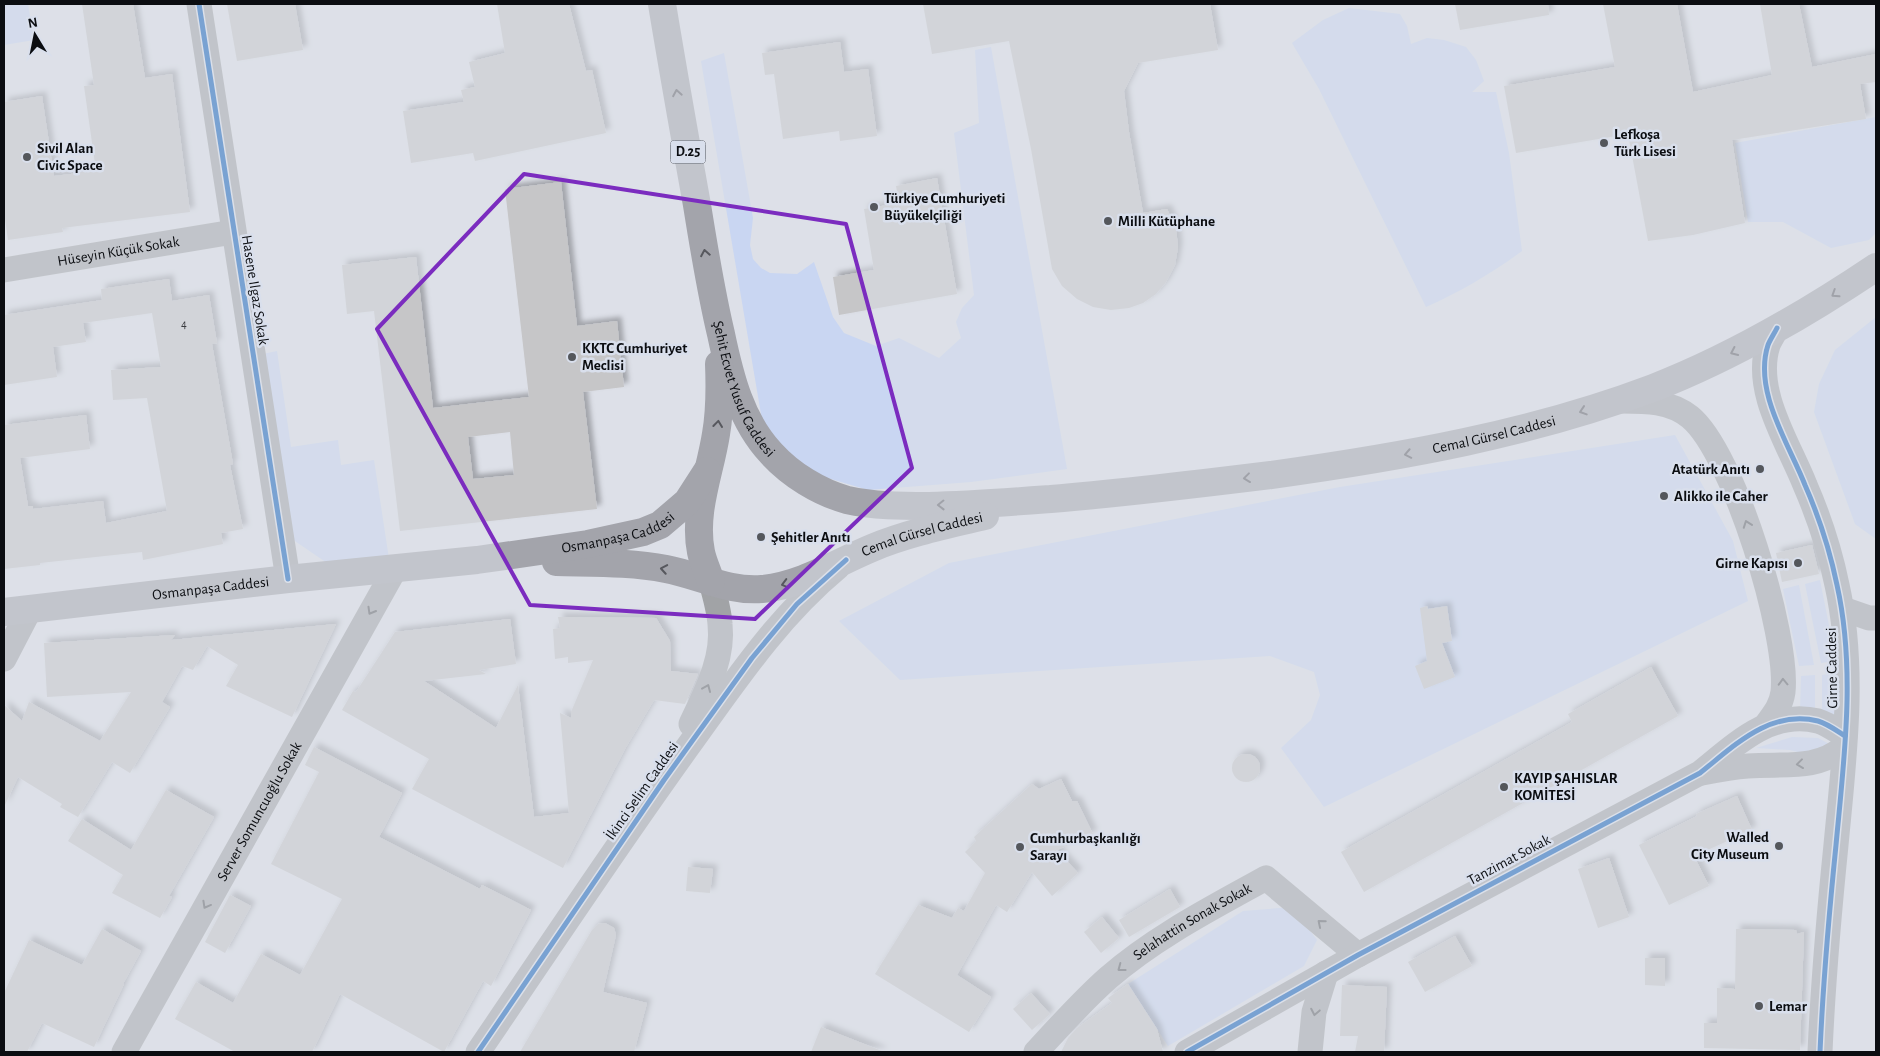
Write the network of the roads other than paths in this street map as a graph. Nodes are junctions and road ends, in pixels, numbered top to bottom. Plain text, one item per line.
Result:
1 (199, 4) edge
2 (662, 4) edge
3 (233, 232) junction
4 (1876, 267) edge
5 (4, 270) edge
6 (713, 301) junction
7 (1777, 328) junction
8 (1612, 402) junction
9 (787, 468) joint
10 (707, 471) junction
11 (1077, 497) junction
12 (477, 560) junction
13 (846, 560) junction
14 (395, 569) junction
15 (288, 579) junction
16 (711, 582) junction
17 (1842, 609) junction
18 (17, 610) edge
19 (1876, 618) edge
20 (4, 658) edge
21 (1766, 725) junction
22 (1845, 741) junction
23 (1700, 773) junction
24 (664, 780) junction
25 (1358, 954) junction
26 (1326, 973) junction
27 (124, 1052) edge
28 (478, 1052) edge
29 (1036, 1052) edge
30 (1187, 1052) edge
31 (1310, 1052) edge
32 (1820, 1052) edge

1 - 3 street, Hasene Ilgaz Sokak
6 -> 2 main road, Şehit Ecvet Yusuf Caddesi / D.25
3 - 5 street, Hüseyin Küçük Sokak
3 - 15 street, Hasene Ilgaz Sokak
4 -> 7 main road, Cemal Gürsel Caddesi / D.25
6 - 9 main road, Şehit Ecvet Yusuf Caddesi / D.25
10 -> 6 main road, Şehit Ecvet Yusuf Caddesi
7 -> 8 main road, Cemal Gürsel Caddesi / D.25
7 - 17 street, Girne Caddesi
8 -> 11 main road, Cemal Gürsel Caddesi / D.25
21 -> 8 street
11 -> 9 main road, Cemal Gürsel Caddesi / D.25
10 - 12 main road, Osmanpaşa Caddesi
10 - 16 main road
11 - 13 main road, Cemal Gürsel Caddesi
12 - 14 main road, Osmanpaşa Caddesi
16 -> 12 main road, Osmanpaşa Caddesi
13 -> 16 main road, Cemal Gürsel Caddesi
13 - 24 street, İkinci Selim Caddesi
14 - 15 main road, Osmanpaşa Caddesi
14 -> 27 street, Server Somuncuoğlu Sokak
15 - 18 main road, Osmanpaşa Caddesi
24 -> 16 street, İkinci Selim Caddesi
17 - 19 street
17 - 22 street, Girne Caddesi
18 - 20 street
21 - 22 street, Tanzimat Sokak
21 - 23 street, Tanzimat Sokak
22 -> 23 street, Tanzimat Sokak
22 - 32 street, Girne Caddesi
23 - 25 street, Tanzimat Sokak
24 - 28 street, İkinci Selim Caddesi
25 - 26 street, Tanzimat Sokak
25 -> 29 street, Selahattin Sonak Sokak
26 - 30 street, Tanzimat Sokak
26 -> 31 street

